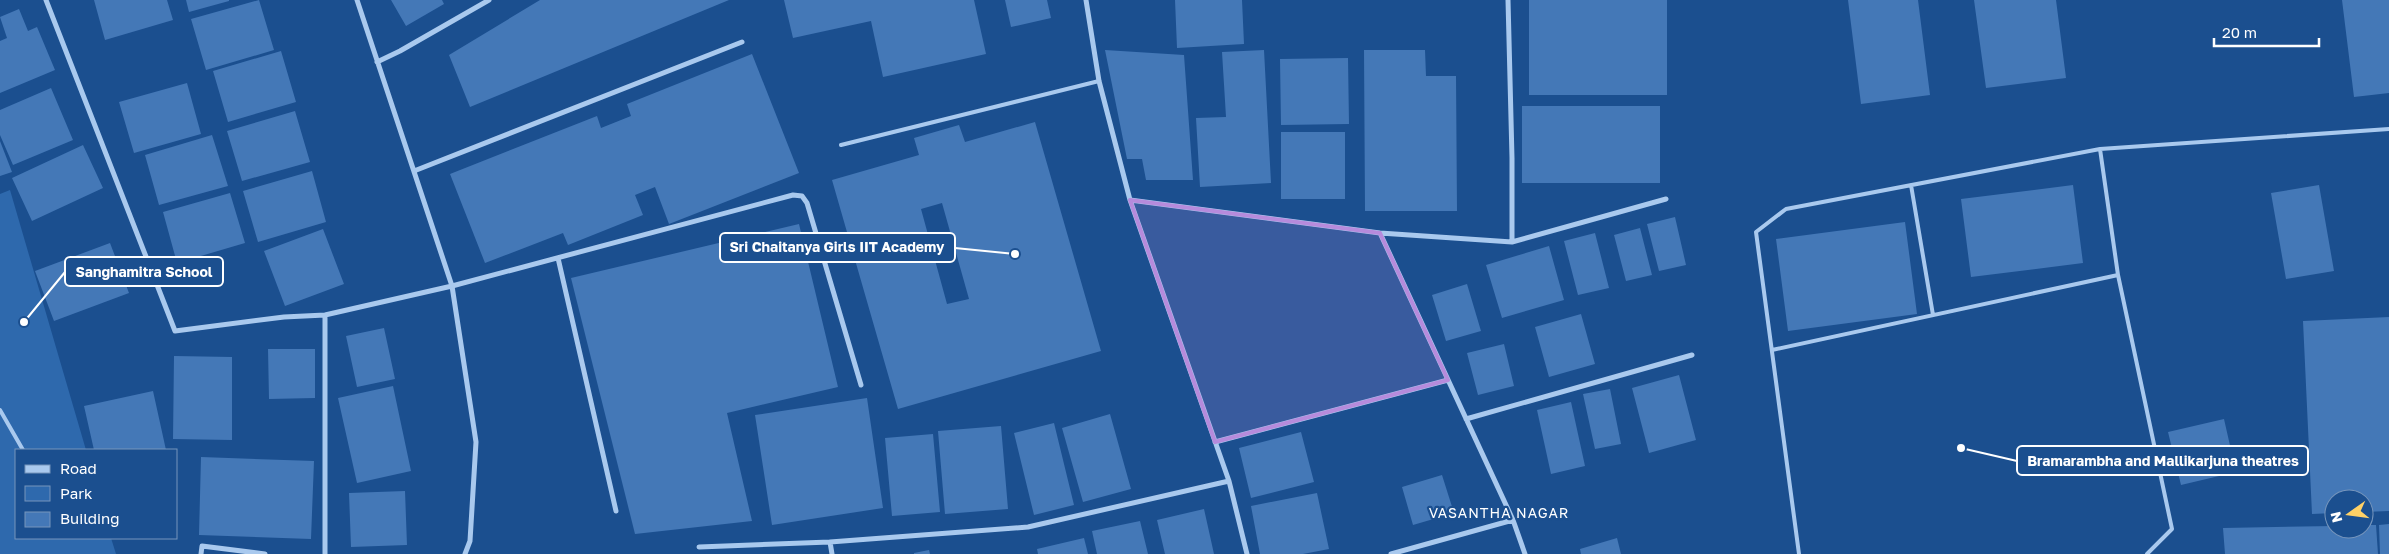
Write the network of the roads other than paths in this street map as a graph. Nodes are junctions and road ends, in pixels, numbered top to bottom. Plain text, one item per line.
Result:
1 (46, 0) edge
2 (357, 0) edge
3 (489, 0) edge
4 (1086, 0) edge
5 (1508, 0) edge
6 (742, 42) dead end
7 (377, 62) junction
8 (1099, 81) junction
9 (2389, 129) edge
10 (840, 145) dead end
11 (2100, 149) junction
12 (414, 171) junction
13 (1911, 185) junction
14 (1666, 199) dead end
15 (1130, 200) junction
16 (1380, 232) junction
17 (1512, 242) junction
18 (558, 258) junction
19 (2118, 275) junction
20 (452, 286) junction
21 (1933, 315) junction
22 (325, 316) junction
23 (1772, 350) junction
24 (1692, 355) dead end
25 (1448, 380) junction
26 (861, 385) dead end
27 (0, 410) edge
28 (1466, 419) junction
29 (1215, 442) junction
30 (22, 449) edge
31 (1228, 481) junction
32 (616, 511) dead end
33 (1513, 520) junction
34 (830, 542) junction
35 (699, 547) dead end
36 (201, 554) edge
37 (265, 554) edge
38 (325, 554) edge
39 (465, 554) edge
40 (832, 554) edge
41 (1247, 554) edge
42 (1391, 554) edge
43 (1525, 554) edge
44 (1799, 554) edge
45 (2147, 554) edge

1 - 22 street
2 - 7 street
3 - 7 street
4 - 8 street
5 - 17 street
6 - 12 street
7 - 12 street
8 - 10 lane
8 - 15 street
9 - 11 lane
11 - 13 lane
11 - 19 lane
12 - 20 street
13 - 21 lane
13 - 23 lane
14 - 17 street
15 - 16 street
15 - 29 street
16 - 17 street
16 - 25 street
18 - 20 street
18 - 26 street
18 - 32 street
19 - 21 lane
19 - 45 lane
20 - 22 street
20 - 39 street
21 - 23 lane
22 - 38 street
23 - 44 lane
24 - 28 street
25 - 28 street
25 - 29 street
27 - 30 lane
28 - 33 street
29 - 31 street
31 - 34 street
31 - 41 street
33 - 42 street
33 - 43 street
34 - 35 street
34 - 40 street
36 - 37 street

